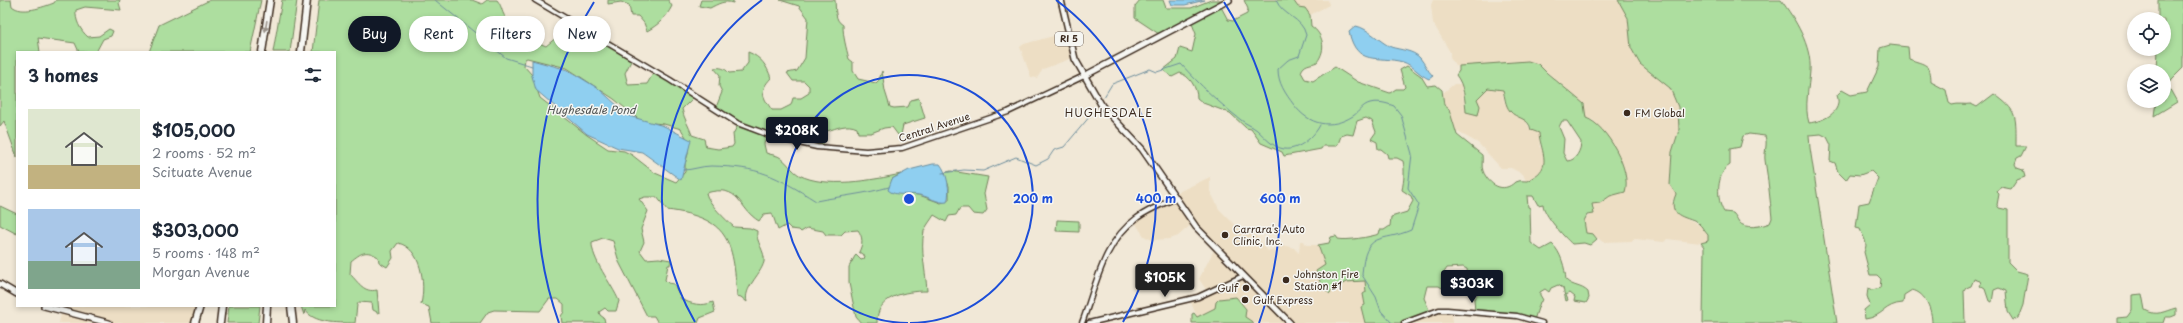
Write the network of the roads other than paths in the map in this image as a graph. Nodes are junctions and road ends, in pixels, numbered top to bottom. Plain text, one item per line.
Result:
1 (270, 0) edge
2 (307, 0) edge
3 (535, 0) edge
4 (1061, 0) edge
5 (1229, 0) edge
6 (262, 51) edge
7 (301, 51) edge
8 (1084, 76) junction
9 (1176, 198) junction
10 (1243, 276) junction
11 (0, 284) edge
12 (16, 293) edge
13 (48, 307) edge
14 (200, 307) edge
15 (222, 307) edge
16 (267, 307) edge
17 (291, 307) edge
18 (196, 321) edge
19 (109, 323) edge
20 (220, 323) edge
21 (266, 323) edge
22 (293, 323) edge
23 (1082, 323) edge
24 (1089, 323) edge
25 (1290, 323) edge
26 (1404, 323) edge
27 (1542, 323) edge

1 -> 6 highway
2 - 7 highway
3 - 8 street, Central Avenue
4 - 8 main road, RI 5
5 - 8 main road, Central Avenue
8 - 9 main road, RI 5
9 - 10 main road, RI 5
9 - 23 street
10 - 24 street
10 - 25 main road, RI 5
11 - 12 main road
13 - 19 main road
14 - 18 highway
15 - 20 highway
16 - 21 highway
17 - 22 highway
26 - 27 street

